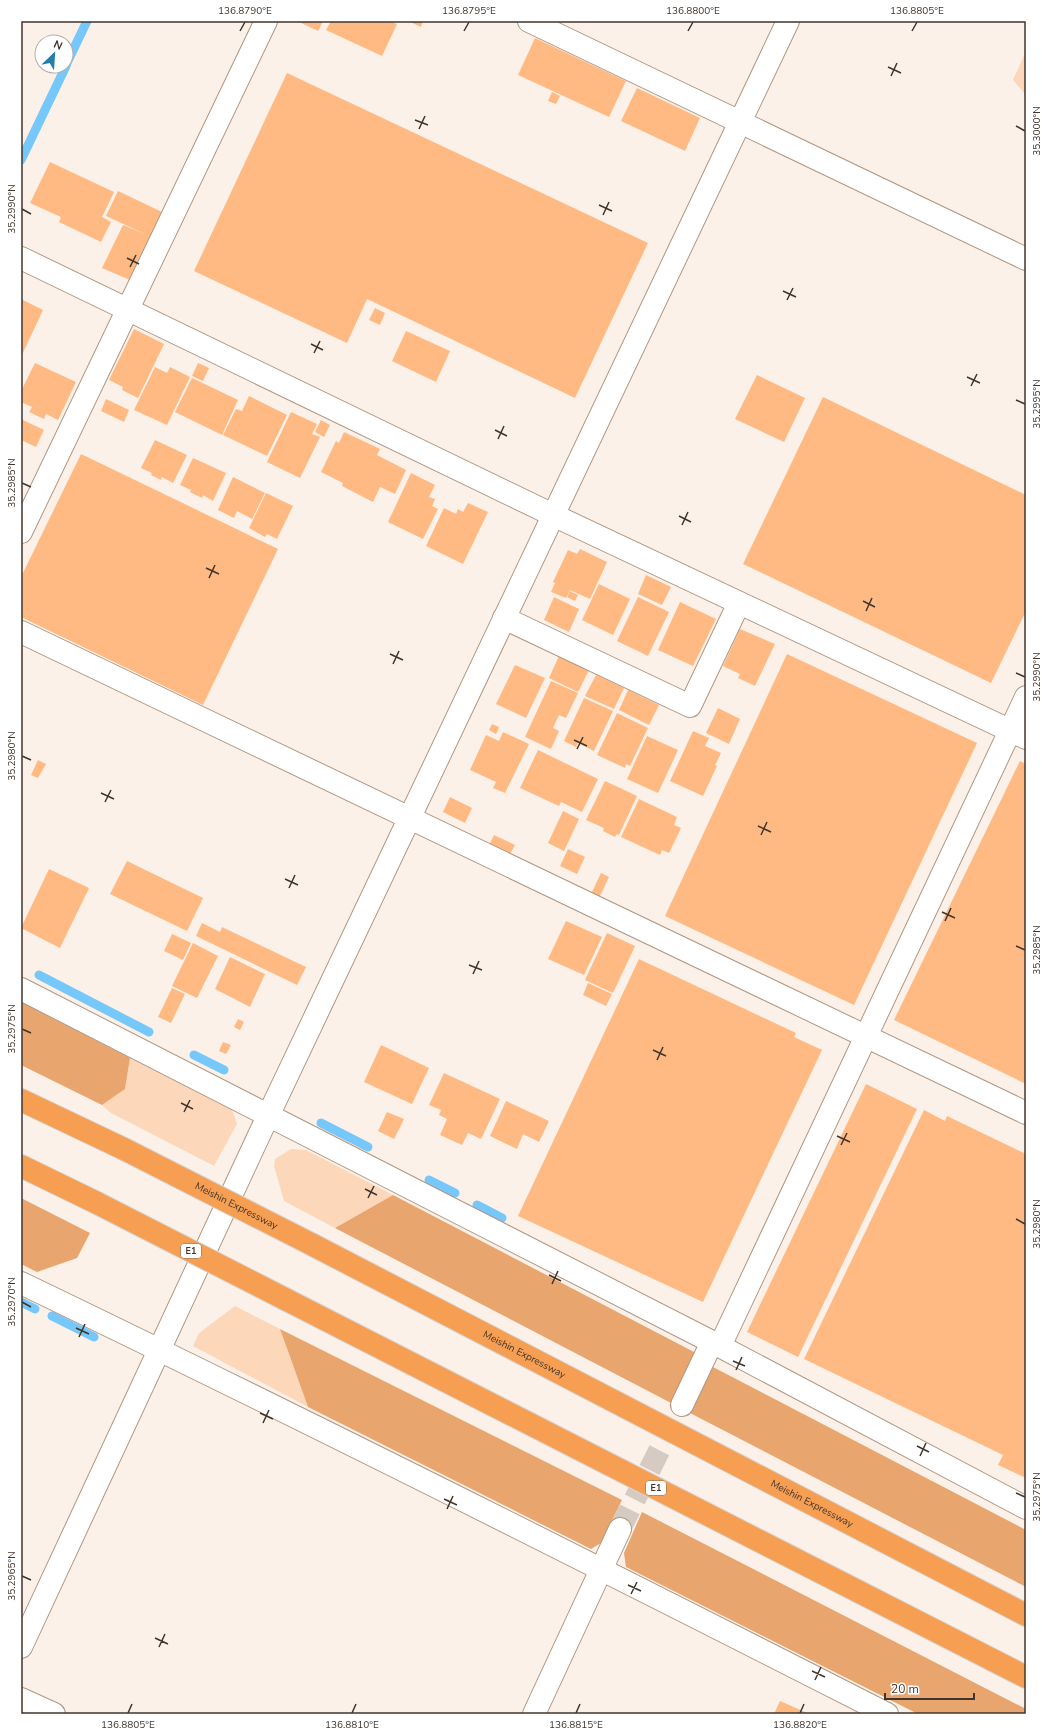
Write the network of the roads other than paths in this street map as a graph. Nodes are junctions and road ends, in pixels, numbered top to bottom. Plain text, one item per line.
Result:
1 (266, 21) edge
2 (529, 21) edge
3 (788, 21) edge
4 (740, 122) junction
5 (21, 258) edge
6 (1026, 259) edge
7 (128, 310) junction
8 (553, 515) junction
9 (21, 532) edge
10 (739, 603) junction
11 (504, 618) junction
12 (21, 632) edge
13 (1026, 697) edge
14 (1018, 734) edge
15 (409, 818) junction
16 (21, 989) edge
17 (866, 1036) junction
18 (21, 1100) edge
19 (1026, 1113) edge
20 (268, 1116) junction
21 (21, 1166) edge
22 (21, 1283) edge
23 (716, 1344) junction
24 (158, 1349) junction
25 (682, 1405) tunnel mouth
26 (1026, 1508) edge
27 (620, 1529) tunnel mouth
28 (601, 1569) junction
29 (1026, 1615) edge
30 (21, 1647) edge
31 (1026, 1677) edge
32 (21, 1699) edge
33 (54, 1714) edge
34 (534, 1714) edge
35 (888, 1714) edge

1 - 7 street
2 - 4 street
3 - 4 street
4 - 6 street
4 - 8 street
5 - 7 street
7 - 8 street
7 - 9 street
8 - 10 street
8 - 11 street
10 - 11 street
10 - 14 street
11 - 15 street
12 - 15 street
13 - 14 street
14 - 17 street
15 - 17 street
15 - 20 street
16 - 20 street
17 - 19 street
17 - 23 street
18 - 29 highway, Meishin Expressway, bridge
20 - 23 street
20 - 24 street
21 - 31 highway, E1, bridge
22 - 24 street
23 - 25 street
23 - 26 street
24 - 28 street
24 - 30 street
27 - 28 street
28 - 34 street
28 - 35 street
32 - 33 street

